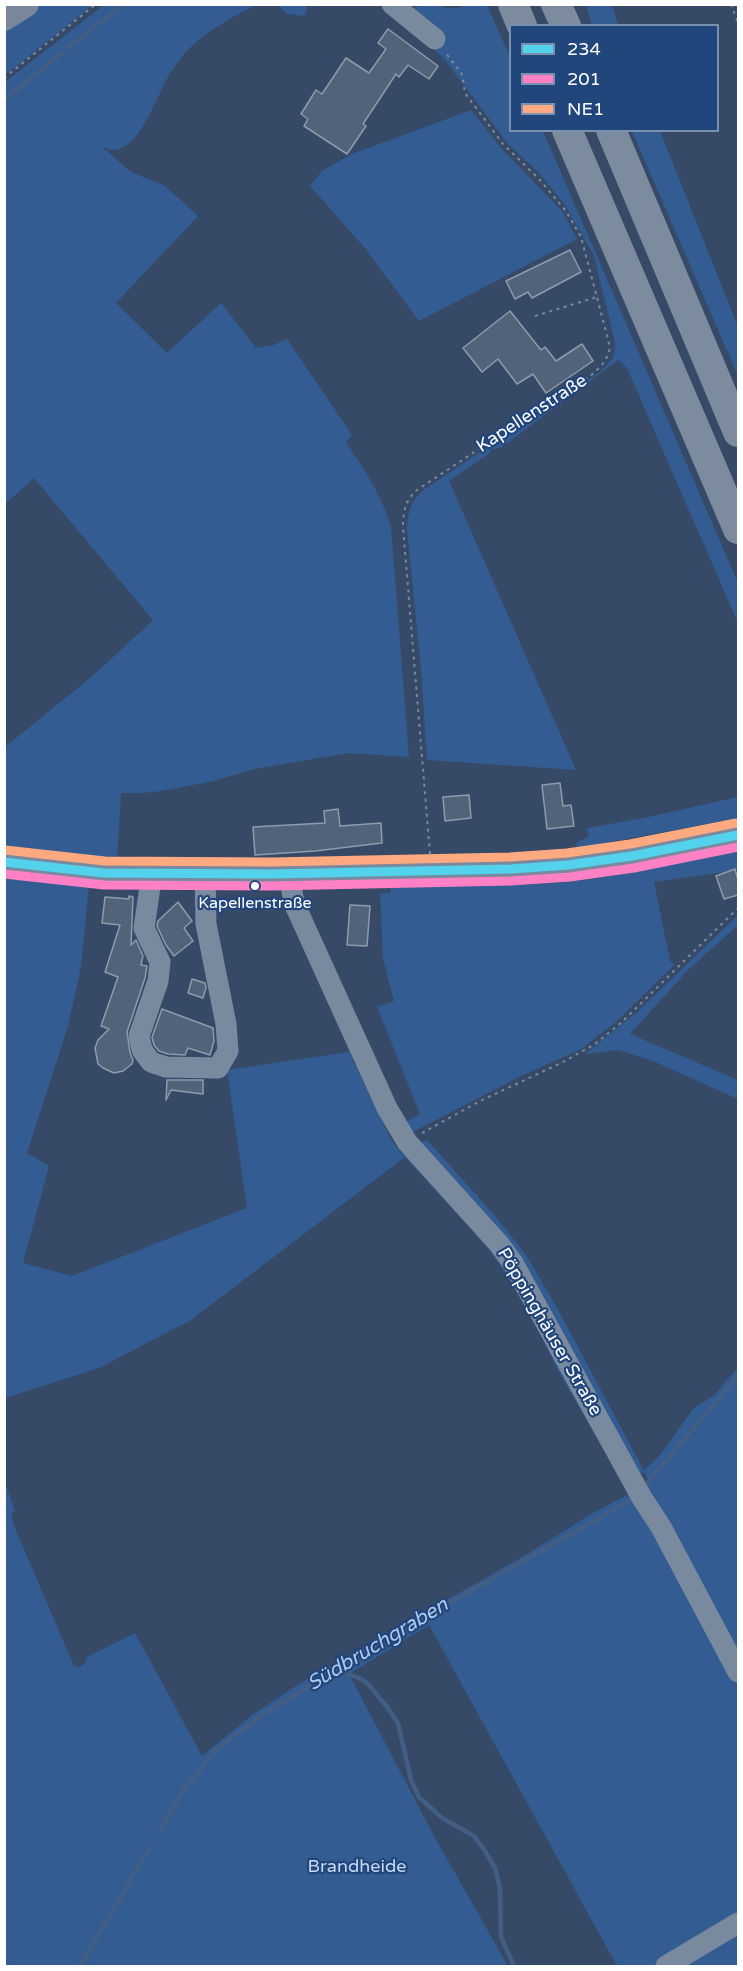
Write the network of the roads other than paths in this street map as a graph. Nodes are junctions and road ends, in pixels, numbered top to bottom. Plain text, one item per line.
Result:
1 (26, 4) edge
2 (392, 4) edge
3 (513, 4) edge
4 (556, 4) edge
5 (579, 4) edge
6 (4, 18) edge
7 (521, 24) edge
8 (565, 24) edge
9 (584, 24) edge
10 (435, 39) road end
11 (568, 132) edge
12 (612, 132) edge
13 (738, 432) edge
14 (738, 529) edge
15 (738, 835) edge
16 (4, 862) edge
17 (152, 873) junction
18 (205, 873) junction
19 (289, 873) junction
20 (738, 1671) edge
21 (738, 1923) edge
22 (666, 1966) edge

1 - 6 main road
2 - 10 street
3 - 7 highway
4 - 8 highway
5 - 9 highway
11 - 14 highway
12 - 13 highway
15 - 19 street
16 - 17 street
17 - 18 street
17 - 18 street
18 - 19 street
19 - 20 street, Pöppinghäuser Straße
21 - 22 street

